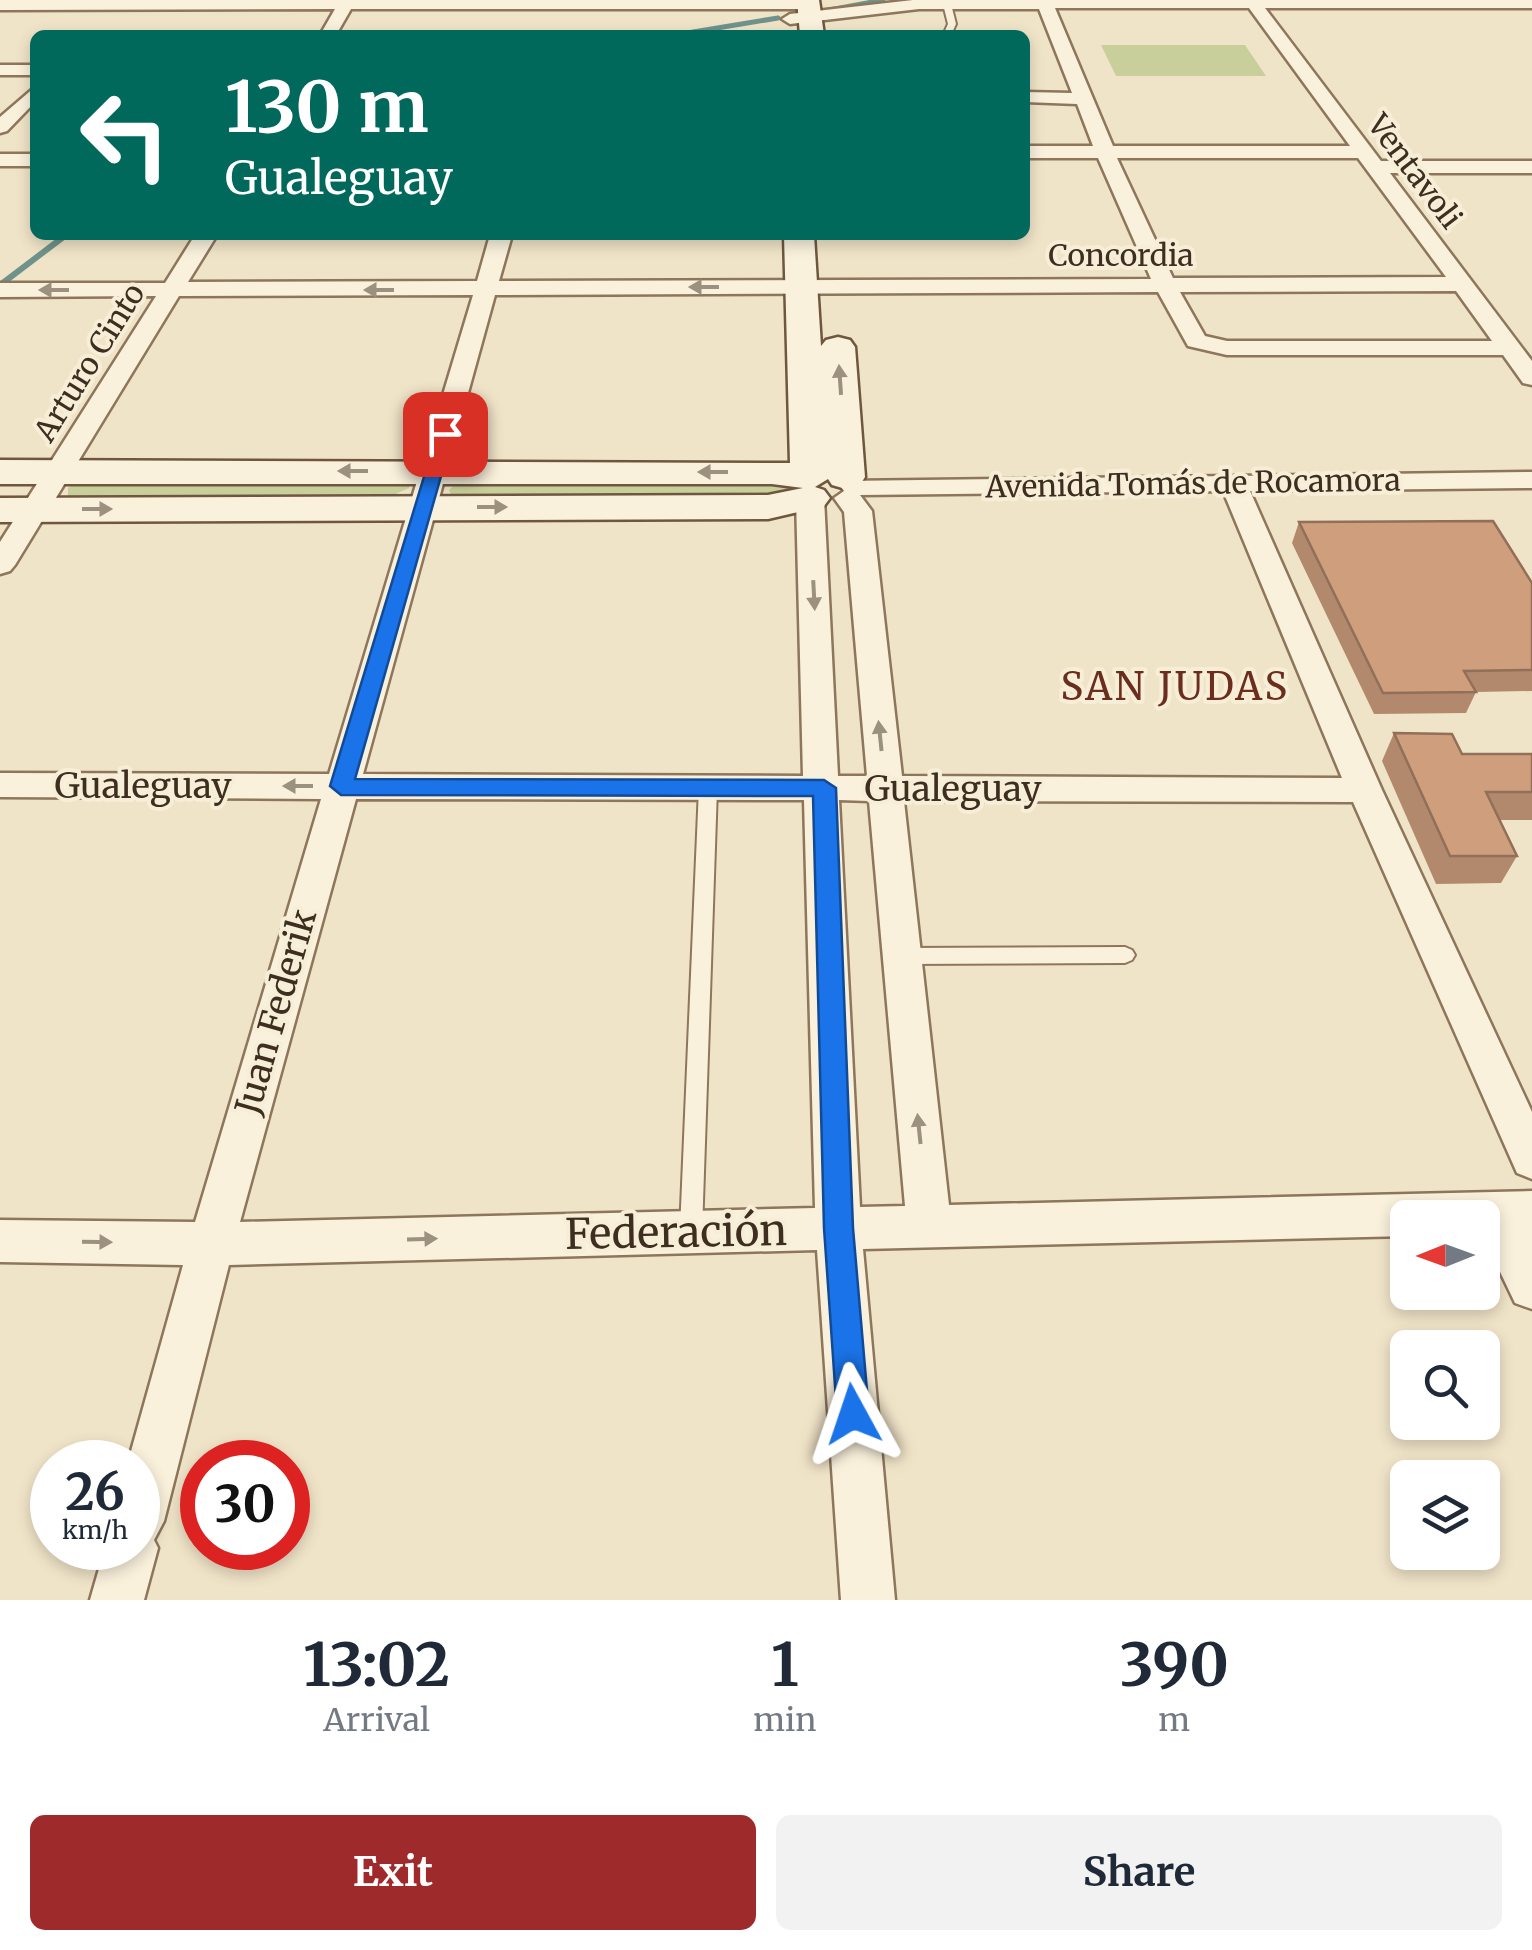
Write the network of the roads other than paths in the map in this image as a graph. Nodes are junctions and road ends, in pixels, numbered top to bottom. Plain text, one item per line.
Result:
1 (125, 2) edge
2 (348, 2) edge
3 (1252, 2) edge
4 (1532, 3) edge
5 (947, 4) junction
6 (1045, 4) junction
7 (0, 5) edge
8 (566, 8) edge
9 (800, 14) edge
10 (102, 25) dead end
11 (331, 30) edge
12 (950, 30) edge
13 (0, 70) edge
14 (30, 70) edge
15 (30, 97) edge
16 (1030, 98) edge
17 (1085, 99) junction
18 (0, 127) edge
19 (1103, 151) junction
20 (1030, 152) edge
21 (0, 160) edge
22 (30, 160) edge
23 (1368, 160) junction
24 (1532, 167) edge
25 (203, 240) edge
26 (500, 240) edge
27 (802, 240) edge
28 (829, 240) edge
29 (1462, 284) junction
30 (1164, 285) junction
31 (818, 286) junction
32 (486, 289) junction
33 (2, 290) edge
34 (171, 290) junction
35 (1510, 348) junction
36 (1532, 378) edge
37 (0, 472) edge
38 (58, 472) junction
39 (1532, 480) edge
40 (1233, 483) junction
41 (834, 487) junction
42 (430, 488) junction
43 (17, 510) edge
44 (0, 566) edge
45 (0, 785) edge
46 (341, 786) junction
47 (708, 788) junction
48 (824, 788) junction
49 (885, 788) junction
50 (1365, 790) junction
51 (1126, 954) dead end
52 (902, 956) junction
53 (1532, 1159) edge
54 (1516, 1212) edge
55 (929, 1226) junction
56 (838, 1228) junction
57 (691, 1231) junction
58 (0, 1241) edge
59 (208, 1244) junction
60 (1532, 1288) edge
61 (158, 1440) edge
62 (125, 1570) edge
63 (117, 1600) edge
64 (868, 1600) edge

1 - 2 street
1 - 7 street
1 - 10 street
2 - 8 street
2 - 11 street
3 - 4 street
3 - 6 street
3 - 23 street, Ventavoli
5 - 6 street
5 - 9 street
5 - 12 lane
6 - 17 street
8 - 9 street
13 - 14 street
15 - 18 street
16 - 17 street
17 - 19 street
19 - 20 street
19 - 23 street
19 - 30 street
21 - 22 street
23 - 24 street
23 - 29 street, Ventavoli
25 - 34 street, Arturo Cinto
26 - 32 street, Juan Federik
27 - 31 street
28 - 31 street
29 - 30 street, Concordia
29 - 35 street, Ventavoli
30 - 31 street, Concordia
30 - 35 street
31 -> 32 street, Concordia
31 - 41 street
32 -> 34 street, Concordia
32 - 42 street, Juan Federik
34 -> 33 street, Concordia
34 - 38 street, Arturo Cinto
35 - 36 street, Ventavoli
37 - 38 street, Avenida Tomás de Rocamora
42 -> 38 street, Avenida Tomás de Rocamora
38 - 43 street, Arturo Cinto
39 - 40 street, Avenida Tomás de Rocamora
40 - 41 street, Avenida Tomás de Rocamora
40 - 50 street
41 - 42 street, Avenida Tomás de Rocamora
41 -> 48 street
49 -> 41 street
43 -> 42 street, Avenida Tomás de Rocamora
42 - 46 street, Juan Federik
43 - 44 street, Arturo Cinto
46 -> 45 street, Gualeguay
46 - 47 street, Gualeguay
46 - 59 street, Juan Federik
47 - 48 street, Gualeguay
47 - 57 lane
48 - 49 street, Gualeguay
48 - 56 street
49 - 50 street, Gualeguay
49 - 52 street
50 - 53 street
51 - 52 lane
55 -> 52 street
54 - 55 street, Federación
54 - 60 street
55 - 56 street, Federación
56 - 57 street, Federación
56 - 64 street
59 -> 57 street, Federación
58 -> 59 street, Federación
59 - 61 street, Juan Federik
62 - 63 street

